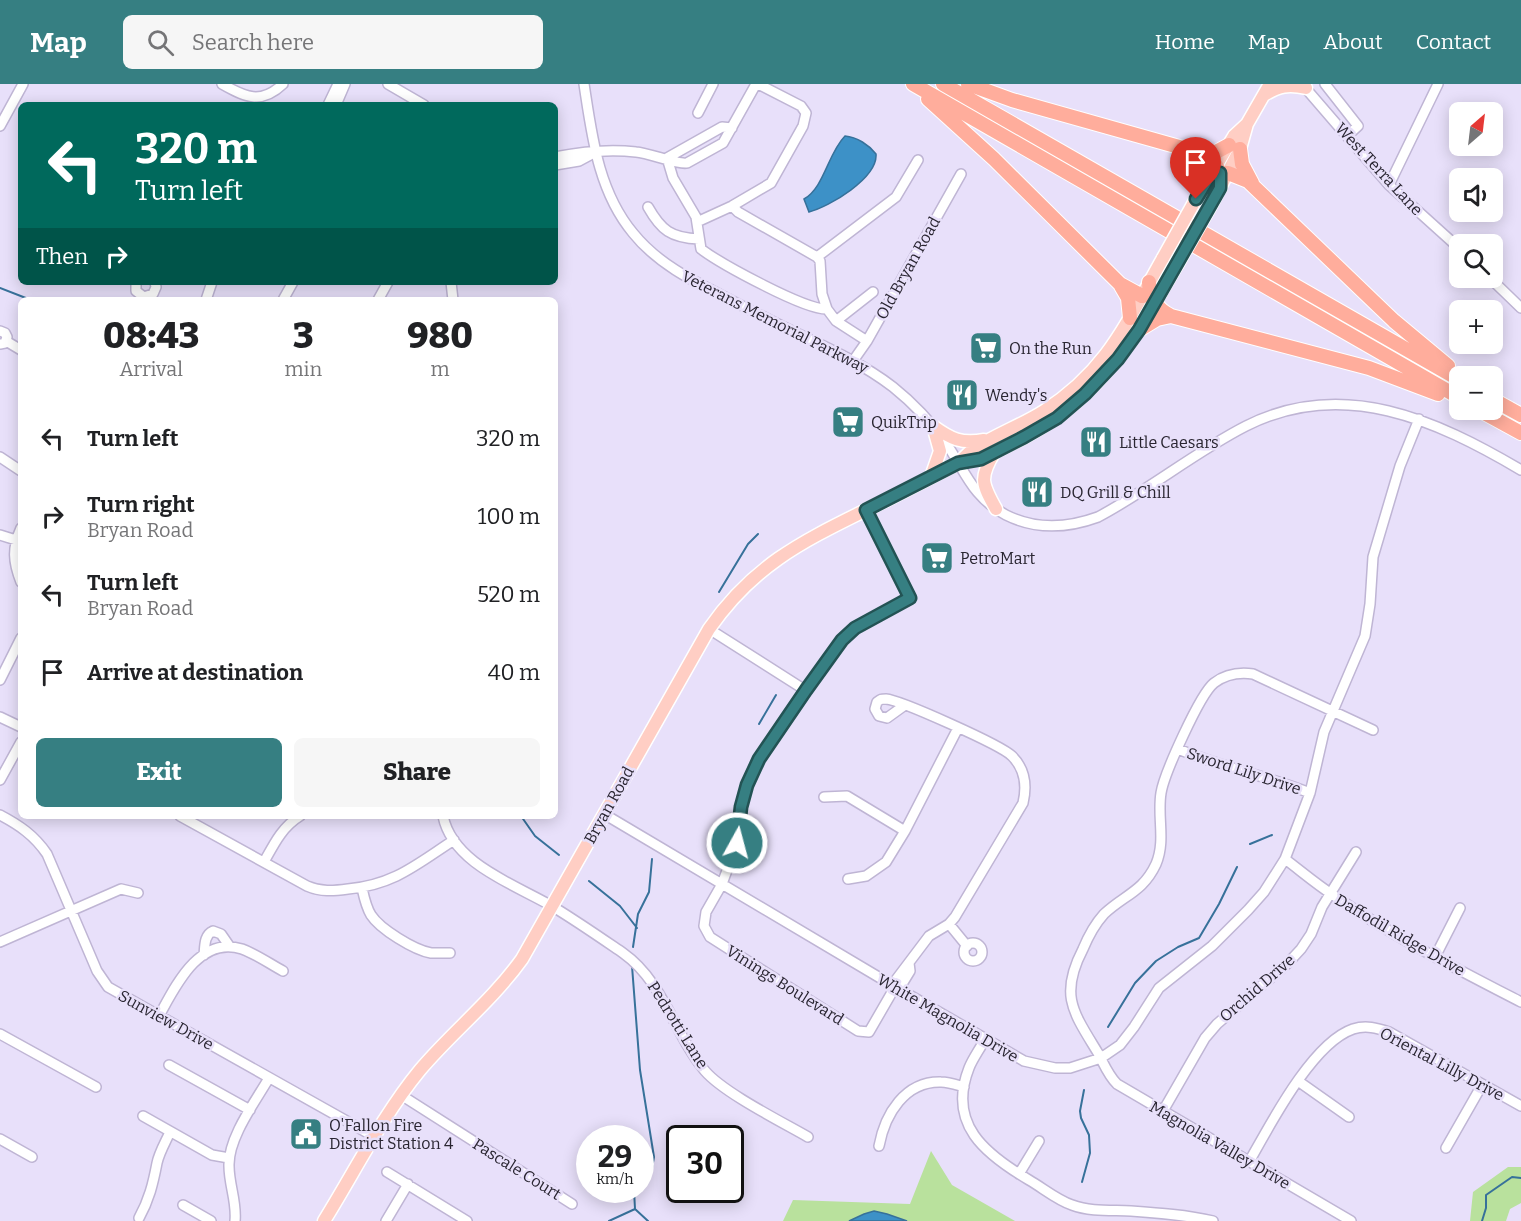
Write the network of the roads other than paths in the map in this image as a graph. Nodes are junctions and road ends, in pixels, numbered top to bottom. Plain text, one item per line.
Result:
1 (23, 84) edge
2 (222, 84) edge
3 (283, 84) edge
4 (338, 84) edge
5 (345, 84) edge
6 (388, 84) edge
7 (584, 84) edge
8 (713, 84) edge
9 (757, 84) edge
10 (911, 84) edge
11 (944, 84) edge
12 (968, 84) edge
13 (1325, 84) edge
14 (1437, 84) edge
15 (1304, 86) edge
16 (1267, 88) edge
17 (329, 102) edge
18 (337, 102) edge
19 (419, 102) edge
20 (698, 113) dead end
21 (0, 126) edge
22 (732, 128) junction
23 (1347, 136) junction
24 (1235, 147) junction
25 (594, 153) junction
26 (1204, 154) junction
27 (558, 156) edge
28 (667, 158) junction
29 (918, 160) dead end
30 (558, 164) edge
31 (1219, 172) junction
32 (961, 174) dead end
33 (1389, 184) junction
34 (1253, 185) junction
35 (1220, 188) joint
36 (732, 206) junction
37 (648, 207) dead end
38 (697, 222) junction
39 (699, 239) junction
40 (1449, 239) edge
41 (817, 257) junction
42 (1120, 284) junction
43 (136, 285) edge
44 (156, 285) edge
45 (1500, 288) edge
46 (873, 292) dead end
47 (1151, 294) junction
48 (144, 297) edge
49 (144, 297) edge
50 (1521, 308) edge
51 (827, 309) junction
52 (1172, 316) junction
53 (1130, 318) junction
54 (836, 321) junction
55 (1139, 330) junction
56 (0, 331) edge
57 (867, 341) junction
58 (3, 343) edge
59 (18, 349) edge
60 (853, 361) junction
61 (1449, 368) edge
62 (1449, 371) edge
63 (1449, 394) edge
64 (1449, 396) edge
65 (1503, 405) edge
66 (1521, 415) edge
67 (1419, 418) junction
68 (1496, 420) edge
69 (933, 426) junction
70 (1521, 434) edge
71 (993, 439) junction
72 (994, 453) junction
73 (0, 457) edge
74 (958, 463) junction
75 (18, 468) edge
76 (1521, 470) edge
77 (931, 477) junction
78 (996, 509) junction
79 (866, 510) junction
80 (0, 535) edge
81 (18, 535) edge
82 (16, 540) junction
83 (18, 574) edge
84 (709, 629) junction
85 (18, 644) edge
86 (0, 680) edge
87 (806, 690) junction
88 (905, 705) dead end
89 (1332, 710) junction
90 (0, 717) edge
91 (18, 726) edge
92 (958, 728) junction
93 (1373, 730) dead end
94 (18, 747) edge
95 (1178, 749) junction
96 (0, 780) edge
97 (1310, 793) junction
98 (824, 797) dead end
99 (604, 814) junction
100 (0, 815) edge
101 (185, 819) edge
102 (295, 819) edge
103 (444, 819) edge
104 (905, 831) junction
105 (454, 840) junction
106 (1356, 852) dead end
107 (1285, 859) junction
108 (264, 862) junction
109 (848, 879) dead end
110 (722, 884) junction
111 (362, 888) junction
112 (138, 892) dead end
113 (1330, 894) junction
114 (552, 906) junction
115 (1460, 908) dead end
116 (71, 910) junction
117 (949, 924) junction
118 (0, 942) edge
119 (967, 946) dead end
120 (230, 947) junction
121 (450, 953) dead end
122 (204, 954) junction
123 (1435, 957) junction
124 (283, 971) dead end
125 (895, 987) junction
126 (1521, 1002) edge
127 (159, 1016) junction
128 (0, 1034) edge
129 (985, 1039) junction
130 (1101, 1058) junction
131 (169, 1065) dead end
132 (269, 1078) junction
133 (1298, 1081) junction
134 (1482, 1085) junction
135 (964, 1086) junction
136 (96, 1087) dead end
137 (401, 1095) junction
138 (1521, 1106) edge
139 (250, 1110) junction
140 (1163, 1112) junction
141 (142, 1116) dead end
142 (1349, 1117) dead end
143 (170, 1132) junction
144 (375, 1137) junction
145 (808, 1137) dead end
146 (0, 1139) edge
147 (1039, 1141) dead end
148 (879, 1146) dead end
149 (1446, 1148) dead end
150 (32, 1157) dead end
151 (229, 1158) junction
152 (1249, 1162) junction
153 (387, 1172) dead end
154 (1019, 1174) junction
155 (408, 1184) junction
156 (572, 1204) dead end
157 (183, 1205) dead end
158 (138, 1218) dead end
159 (1187, 1219) edge
160 (211, 1221) edge
161 (235, 1221) edge
162 (324, 1221) edge
163 (386, 1221) edge
164 (467, 1221) edge
165 (1211, 1221) edge
166 (1351, 1221) edge

1 - 21 street
2 - 3 street
4 - 17 street
5 - 18 street
6 - 19 street
7 - 25 street, Veterans Memorial Parkway
8 - 20 street
9 - 22 street
9 - 36 street
10 - 42 highway
10 - 63 highway
11 - 62 highway
12 - 26 highway
13 - 23 street
14 - 33 street
15 - 16 main road
15 - 23 street, West Terra Lane
16 - 24 main road, Bryan Road
22 - 28 street
22 - 28 street
23 - 33 street, West Terra Lane
24 - 26 highway
24 - 31 main road, Bryan Road
24 - 34 highway
25 - 27 street
25 - 28 street
25 - 30 street
25 - 60 street, Veterans Memorial Parkway
26 - 31 highway
28 - 38 street
29 - 41 street
31 - 34 highway
31 - 35 highway
31 - 47 main road, Bryan Road, bridge
32 - 57 street, Old Bryan Road
33 - 40 street, West Terra Lane
34 - 61 highway
35 - 47 main road, Bryan Road, bridge
36 - 38 street
36 - 41 street
37 - 39 street
38 - 39 street
39 - 51 street
41 - 51 street
42 - 47 highway
42 - 53 highway
43 - 48 street
44 - 49 street
45 - 50 street
46 - 54 street
47 - 52 highway
47 - 53 main road, Bryan Road
47 - 55 main road, Bryan Road
51 - 54 street
52 - 55 highway
52 - 64 highway
53 - 71 main road, Bryan Road
54 - 57 street
55 - 72 main road, Bryan Road
56 - 58 street
57 - 60 street, Old Bryan Road
58 - 59 street
60 - 69 street, Veterans Memorial Parkway
65 - 66 highway
67 - 76 street, Veterans Memorial Parkway
67 - 78 street, Veterans Memorial Parkway
67 - 89 street, White Magnolia Drive
68 - 70 highway
69 - 71 main road
69 - 74 street, Veterans Memorial Parkway
69 - 77 main road
71 - 74 main road, Bryan Road
72 - 74 main road, Bryan Road
72 - 78 main road
73 - 75 street
74 - 77 main road, Bryan Road
74 - 78 street, Veterans Memorial Parkway
77 - 79 main road, Bryan Road
79 - 84 main road, Bryan Road
79 - 87 street
80 - 82 street
81 - 82 street
82 - 83 street
84 - 87 street
84 - 99 main road, Bryan Road
85 - 86 street
87 - 110 street
88 - 92 street
89 - 93 street, Magnolia Valley Drive
89 - 95 street, Magnolia Valley Drive
89 - 97 street, White Magnolia Drive
90 - 91 street
92 - 104 street
92 - 117 street
94 - 96 street
95 - 97 street, Sword Lily Drive
95 - 130 street, Magnolia Valley Drive
97 - 107 street, White Magnolia Drive
98 - 104 street
99 - 110 street, White Magnolia Drive
99 - 114 main road, Bryan Road
100 - 116 street, Sunview Drive
101 - 108 street
102 - 108 street
103 - 105 street
104 - 109 street
105 - 111 street
105 - 114 street, Pedrotti Lane
106 - 113 street, Orchid Drive
107 - 113 street, Daffodil Ridge Drive
107 - 130 street, White Magnolia Drive
108 - 111 street
110 - 125 street, White Magnolia Drive
110 - 125 street, Vinings Boulevard
111 - 121 street
112 - 116 street
113 - 123 street, Daffodil Ridge Drive
113 - 140 street, Orchid Drive
114 - 137 main road, Bryan Road
114 - 145 street, Pedrotti Lane
115 - 123 street
116 - 118 street
116 - 127 street, Sunview Drive
117 - 119 street
117 - 125 street
120 - 122 street
120 - 122 street
120 - 124 street
122 - 127 street
123 - 126 street, Daffodil Ridge Drive
125 - 129 street, White Magnolia Drive
127 - 132 street, Sunview Drive
128 - 136 street
129 - 130 street, White Magnolia Drive
129 - 135 street
130 - 140 street, Magnolia Valley Drive
131 - 139 street
132 - 139 street
132 - 144 street, Sunview Drive
133 - 134 street, Oriental Lilly Drive
133 - 142 street
133 - 152 street, Oriental Lilly Drive
134 - 138 street, Oriental Lilly Drive
134 - 149 street
135 - 148 street
135 - 154 street
137 - 144 main road, Bryan Road
137 - 156 street, Pascale Court
139 - 151 street
140 - 152 street, Magnolia Valley Drive
141 - 143 street
143 - 151 street
143 - 158 street
144 - 162 main road, Bryan Road
146 - 150 street
147 - 154 street
151 - 161 street
152 - 166 street, Magnolia Valley Drive
153 - 155 street
154 - 159 street
155 - 163 street
155 - 164 street
157 - 160 street
159 - 165 street

